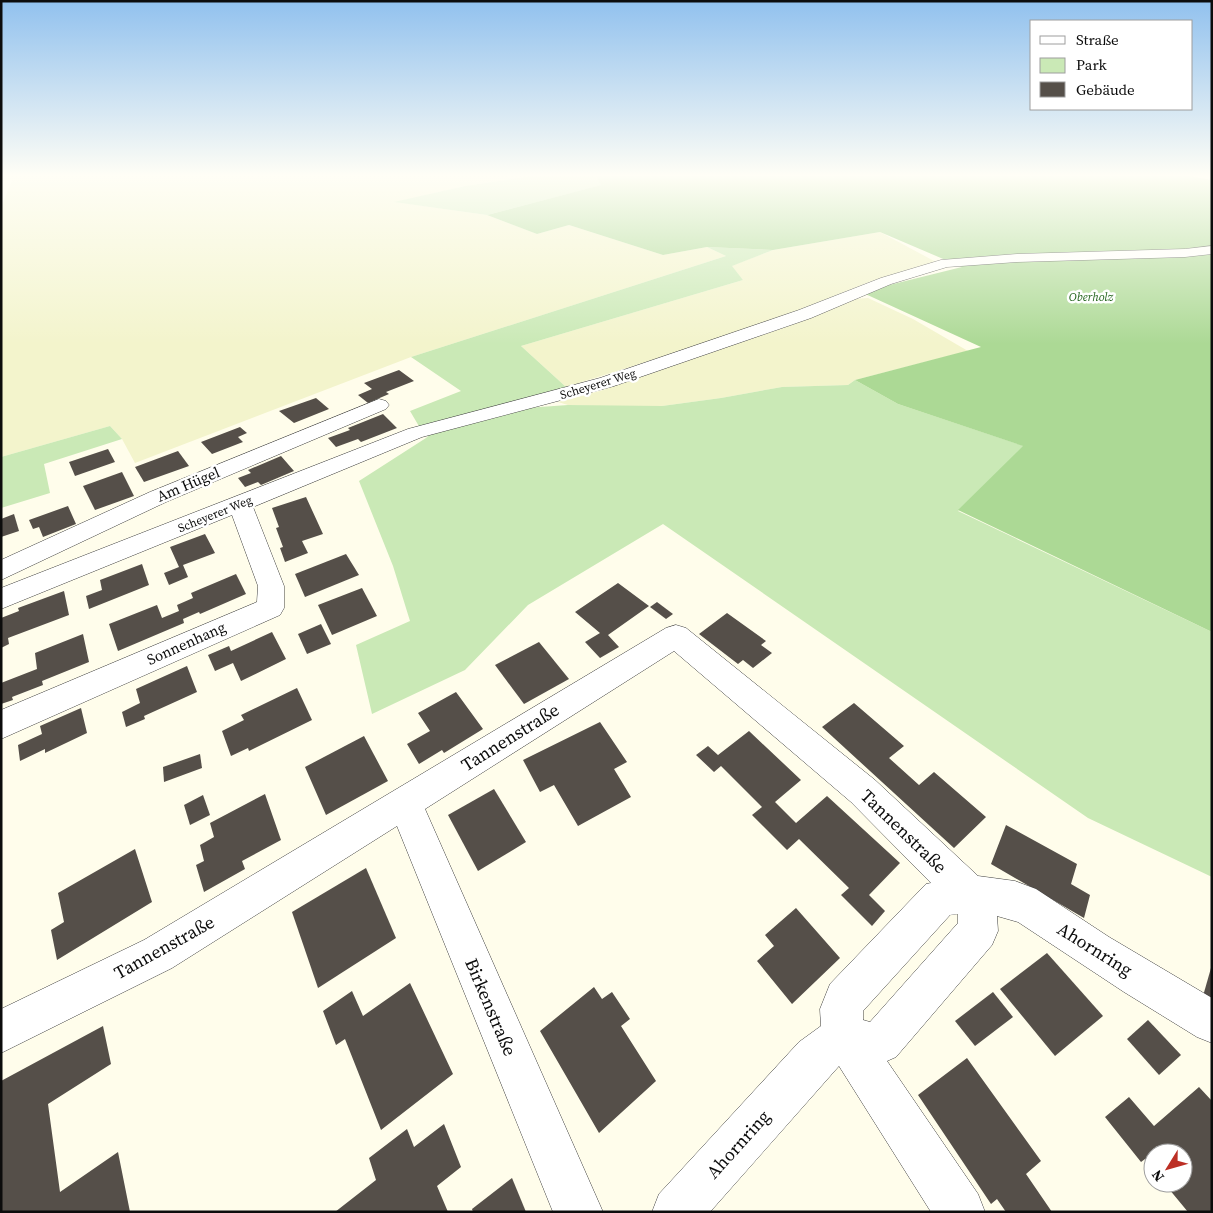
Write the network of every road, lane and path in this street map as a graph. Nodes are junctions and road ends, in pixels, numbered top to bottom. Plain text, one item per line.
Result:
1 (1212, 250) edge
2 (379, 405) dead end
3 (240, 504) junction
4 (1, 571) edge
5 (1, 599) edge
6 (1, 725) edge
7 (405, 803) junction
8 (971, 896) junction
9 (1212, 1022) edge
10 (1, 1032) edge
11 (845, 1037) junction
12 (578, 1212) edge
13 (677, 1212) edge
14 (960, 1212) edge

1 - 3 street, Scheyerer Weg
2 - 4 street, Am Hügel
3 - 5 street, Scheyerer Weg
3 - 6 street, Sonnenhang
7 - 8 street, Tannenstraße
7 - 10 street, Tannenstraße
7 - 12 street, Birkenstraße
8 - 9 street, Ahornring
8 - 11 street, Ahornring
8 - 11 street
11 - 13 street, Ahornring
11 - 14 street, Ahornring

